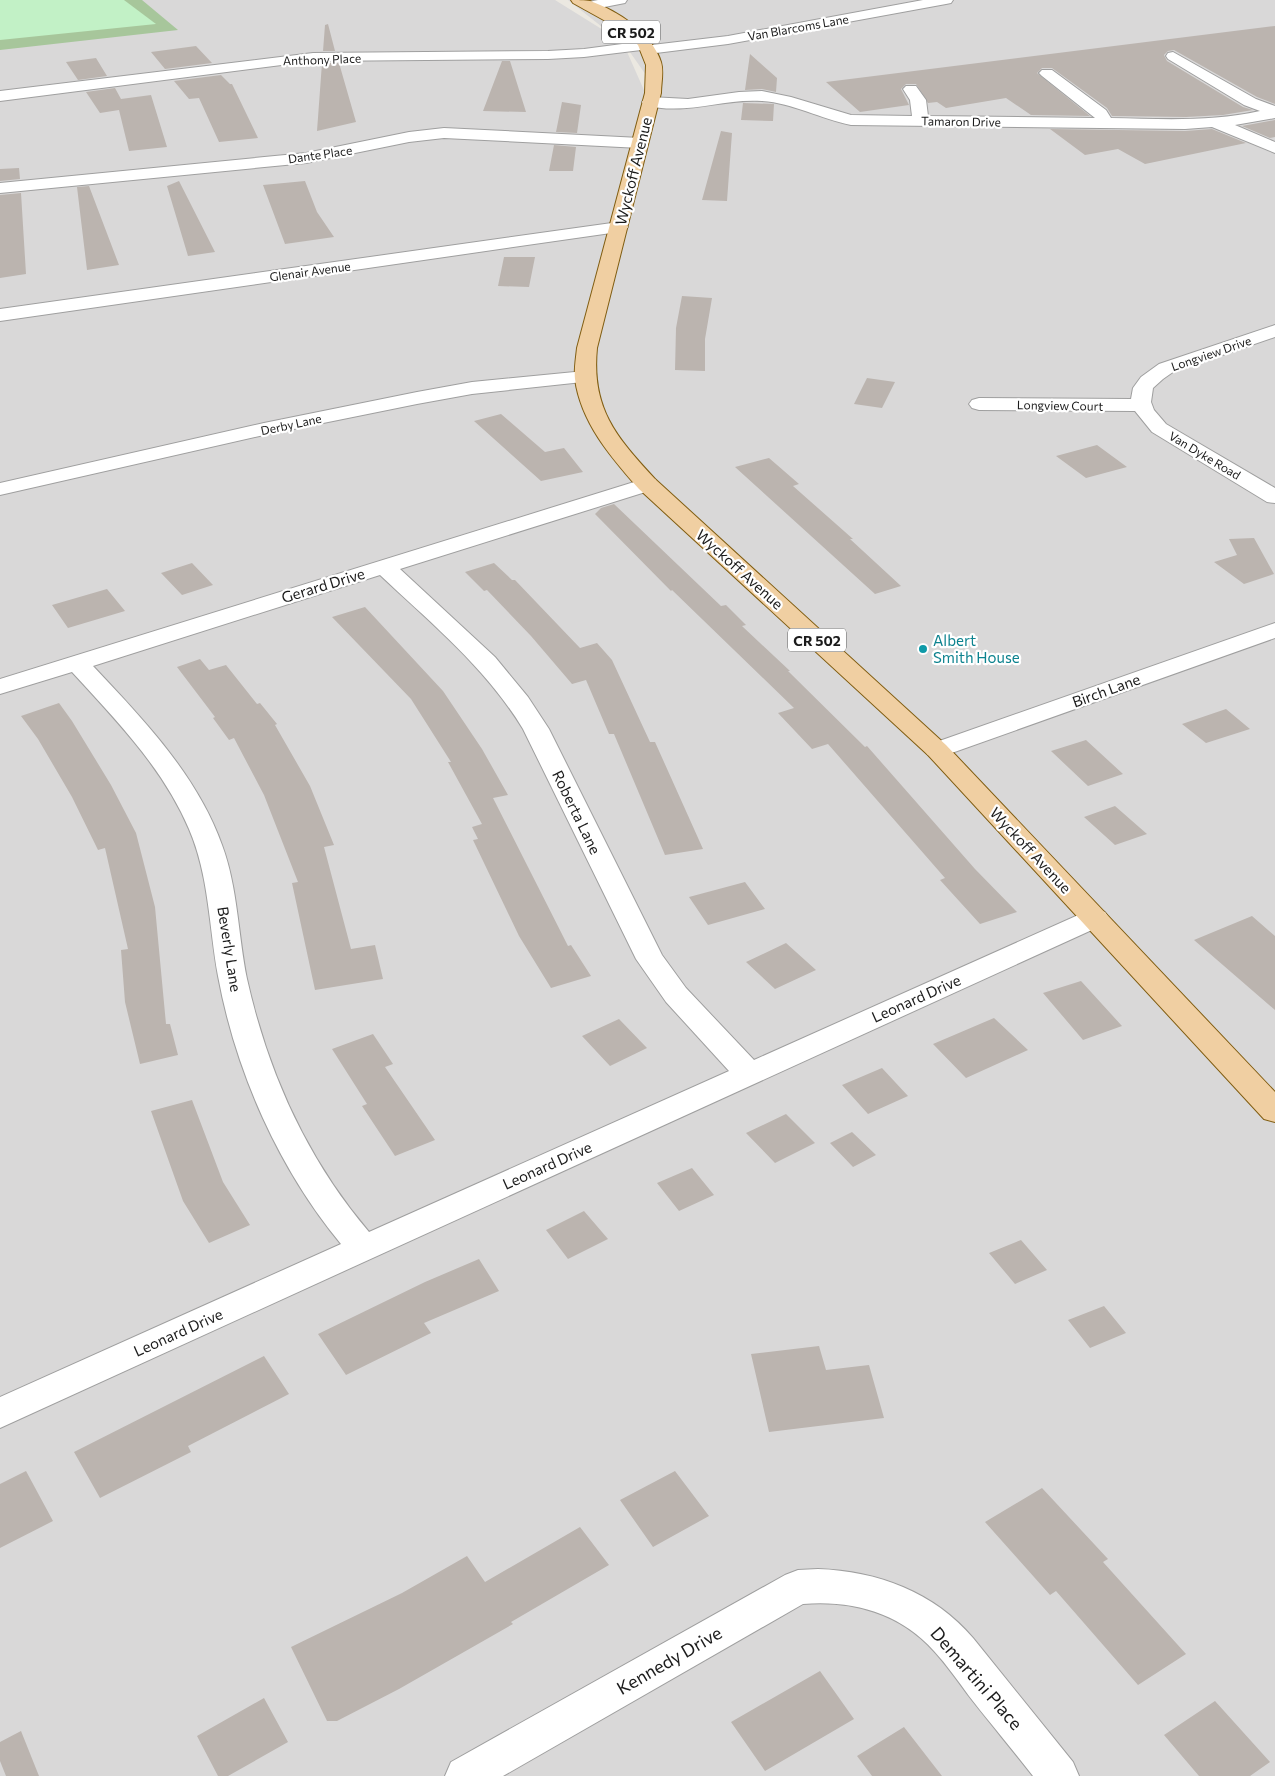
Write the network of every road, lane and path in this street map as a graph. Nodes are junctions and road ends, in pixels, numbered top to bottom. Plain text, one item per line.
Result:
1 (620, 0) edge
2 (946, 0) edge
3 (584, 3) edge
4 (646, 47) junction
5 (1173, 56) dead end
6 (1047, 73) dead end
7 (910, 89) dead end
8 (652, 94) junction
9 (0, 96) edge
10 (1275, 113) edge
11 (921, 120) junction
12 (1051, 122) junction
13 (1106, 122) junction
14 (1217, 123) junction
15 (1237, 132) junction
16 (640, 142) junction
17 (1275, 148) edge
18 (0, 188) edge
19 (619, 227) junction
20 (0, 314) edge
21 (1275, 331) edge
22 (585, 377) junction
23 (979, 404) dead end
24 (1141, 405) junction
25 (647, 484) junction
26 (0, 489) edge
27 (1275, 497) edge
28 (384, 566) junction
29 (1275, 630) edge
30 (77, 662) junction
31 (0, 687) edge
32 (937, 750) junction
33 (1095, 918) junction
34 (749, 1074) junction
35 (1275, 1111) edge
36 (363, 1248) junction
37 (0, 1413) edge
38 (883, 1596) joint
39 (465, 1776) edge
40 (1059, 1776) edge

1 - 3 street
2 - 4 street, Van Blarcoms Lane
3 - 4 main road, CR 502
4 - 8 main road, CR 502
4 - 9 street, Anthony Place
5 - 10 street
6 - 13 street
7 - 11 street
8 - 11 street, Tamaron Drive
8 - 16 main road, Wyckoff Avenue / CR 502
10 - 14 street, Tamaron Drive
11 - 12 street, Tamaron Drive
12 - 13 street, Tamaron Drive
12 - 15 street
13 - 14 street, Tamaron Drive
14 - 15 street
15 - 17 street
16 - 18 street, Dante Place
16 - 19 main road, Wyckoff Avenue / CR 502
19 - 20 street, Glenair Avenue
19 - 22 main road, Wyckoff Avenue / CR 502
21 - 24 street, Longview Drive
22 - 25 main road, Wyckoff Avenue / CR 502
22 - 26 street, Derby Lane
23 - 24 street, Longview Court
24 - 27 street, Van Dyke Road
25 - 28 street, Gerard Drive
25 - 32 main road, Wyckoff Avenue / CR 502
28 - 30 street, Gerard Drive
28 - 34 street, Roberta Lane
29 - 32 street, Birch Lane
30 - 31 street, Gerard Drive
30 - 36 street, Beverly Lane
32 - 33 main road, Wyckoff Avenue / CR 502
33 - 34 street, Leonard Drive
33 - 35 main road, Wyckoff Avenue / CR 502
34 - 36 street, Leonard Drive
36 - 37 street, Leonard Drive
38 - 39 street, Kennedy Drive
38 - 40 street, Demartini Place

